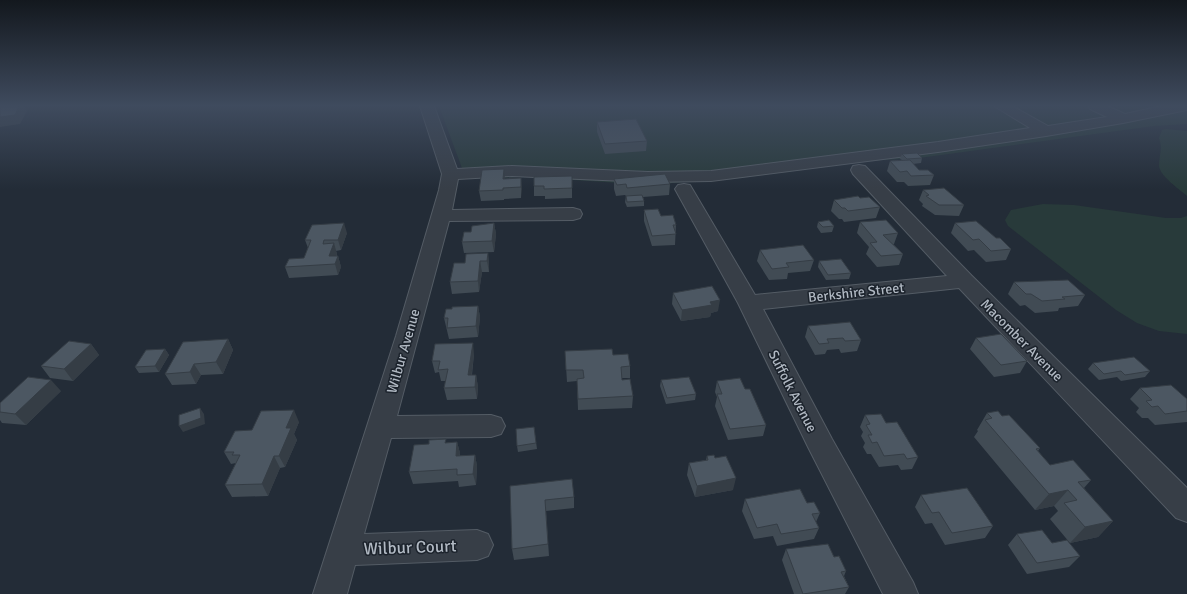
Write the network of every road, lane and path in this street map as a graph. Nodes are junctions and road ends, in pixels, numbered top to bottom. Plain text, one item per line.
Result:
1 (436, 134) edge
2 (1026, 134) edge
3 (859, 170) dead end
4 (450, 174) junction
5 (684, 189) dead end
6 (573, 214) dead end
7 (441, 216) junction
8 (964, 281) junction
9 (749, 303) junction
10 (491, 426) dead end
11 (381, 427) junction
12 (1187, 508) edge
13 (477, 545) dead end
14 (344, 550) junction
15 (330, 594) edge
16 (901, 594) edge

1 - 4 street, Wilbur Avenue
2 - 4 street
3 - 8 street, Macomber Avenue
4 - 7 street, Wilbur Avenue
5 - 9 street, Suffolk Avenue
6 - 7 street
7 - 11 street, Wilbur Avenue
8 - 9 street, Berkshire Street
8 - 12 street, Macomber Avenue
9 - 16 street, Suffolk Avenue
10 - 11 street
11 - 14 street, Wilbur Avenue
13 - 14 street, Wilbur Court
14 - 15 street, Wilbur Avenue

